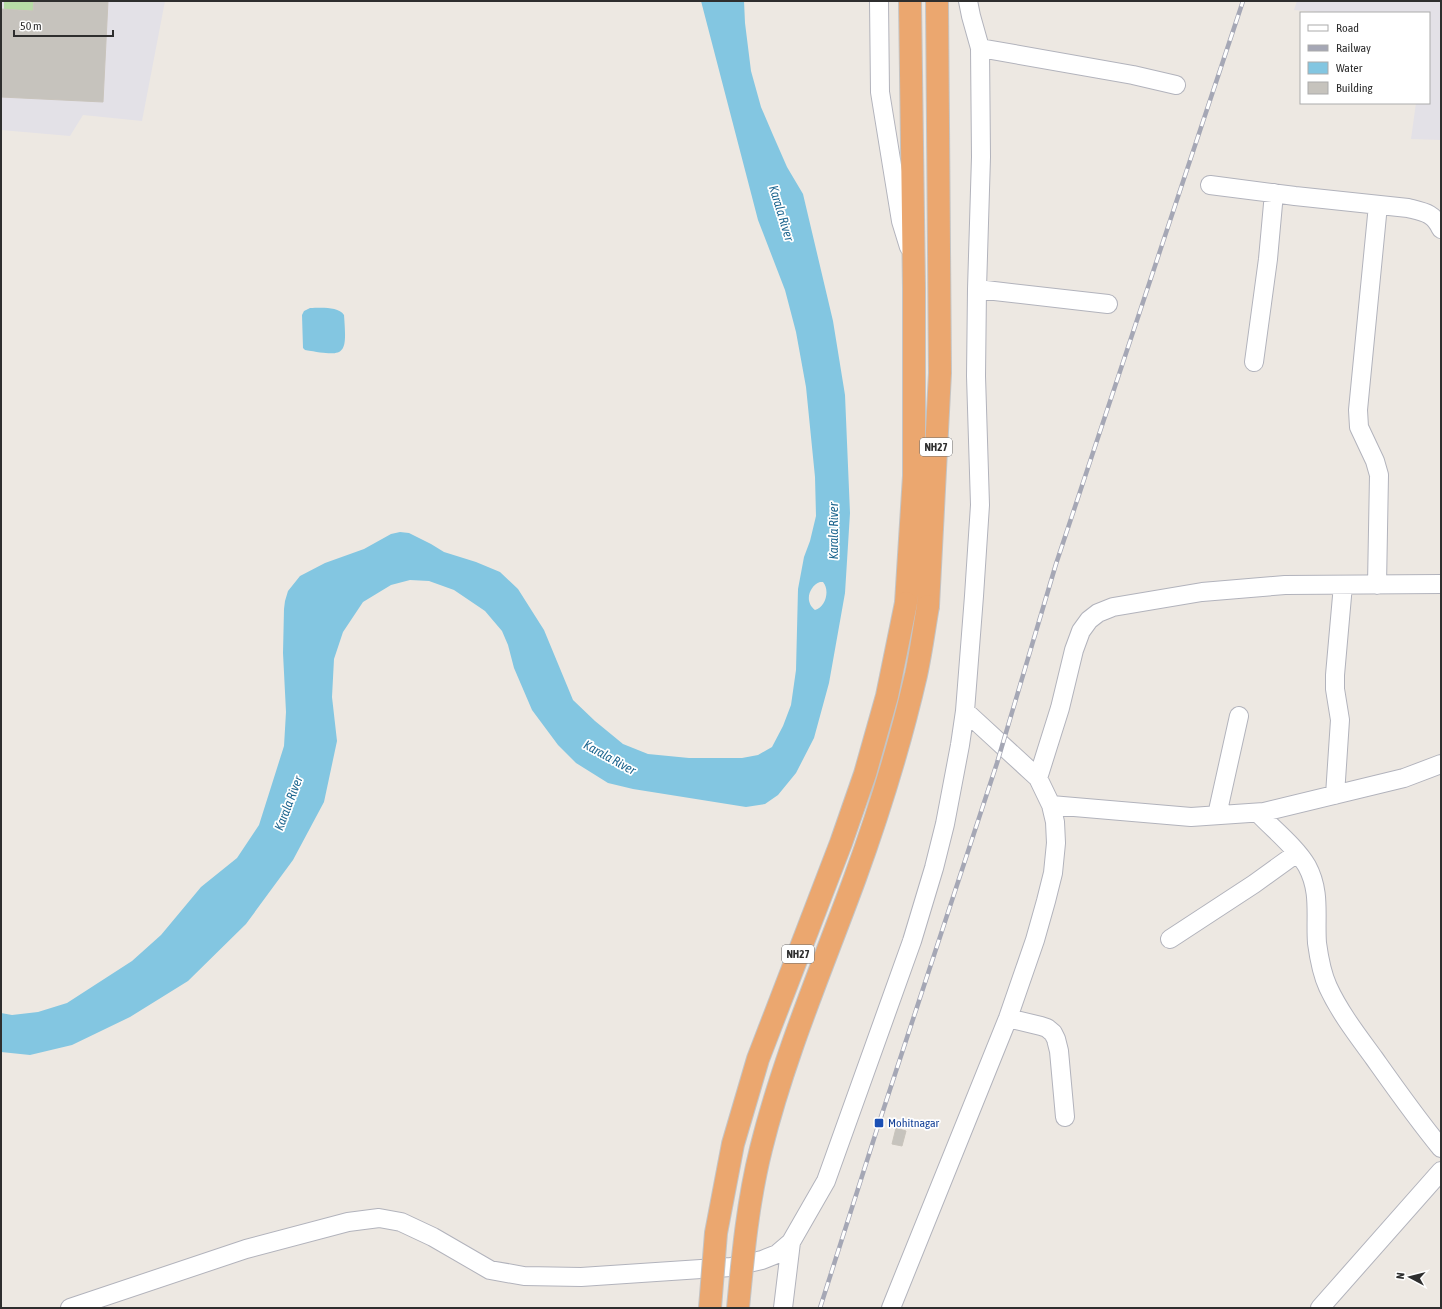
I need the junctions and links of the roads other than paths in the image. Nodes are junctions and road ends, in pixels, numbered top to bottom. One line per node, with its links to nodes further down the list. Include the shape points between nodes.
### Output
1 (879, 1): 11 (street, via 880,92 901,221)
2 (910, 1): 11 (highway, NH27)
3 (937, 1): 35 (highway, NH27, bridge, via 940,373 928,606 916,674 880,804 787,1062 761,1149 745,1234)
4 (968, 1): 5 (street)
5 (980, 48): 6 (street); 12 (street, via 981,157)
6 (1176, 85)
7 (1210, 185): 8 (street)
8 (1274, 193): 9 (street); 14 (street)
9 (1378, 205): 10 (street, via 1426,213 1435,218); 17 (street, via 1358,410 1359,427 1379,475)
10 (1441, 229)
11 (913, 263): 34 (highway, NH27, bridge, via 914,476 906,604 887,696 865,774 758,1059 733,1144 716,1232)
12 (977, 290): 13 (street); 18 (street, via 976,376 980,505)
13 (1108, 304)
14 (1254, 362)
15 (1441, 584): 17 (street)
16 (1343, 585): 17 (street); 21 (street, via 1285,585 1202,592 1113,607 1098,613 1081,631 1074,650 1060,708); 22 (street, via 1335,675 1340,720)
17 (1377, 585)
18 (965, 711): 21 (street); 32 (street, via 945,824 912,941 826,1181)
19 (1239, 716): 25 (street)
20 (1441, 764): 22 (street, via 1404,778)
21 (1038, 778): 23 (street)
22 (1335, 795): 24 (street)
23 (1051, 806): 25 (street, via 1191,817); 28 (street, via 1056,843 1052,873 1037,934)
24 (1258, 813): 25 (street); 26 (street)
25 (1217, 815)
26 (1297, 853): 27 (street); 30 (street, via 1307,867 1314,886 1318,907 1317,943 1328,988 1347,1020)
27 (1170, 939)
28 (1008, 1018): 29 (street, via 1047,1028 1053,1033 1059,1051); 37 (street)
29 (1065, 1117)
30 (1441, 1148)
31 (1441, 1171): 38 (street)
32 (791, 1242): 33 (street, via 777,1254 731,1267 581,1277 524,1276 490,1270 434,1237 401,1222 379,1218 348,1222 246,1249); 36 (street)
33 (70, 1308)
34 (710, 1308)
35 (738, 1308)
36 (783, 1308)
37 (891, 1308)
38 (1320, 1308)

